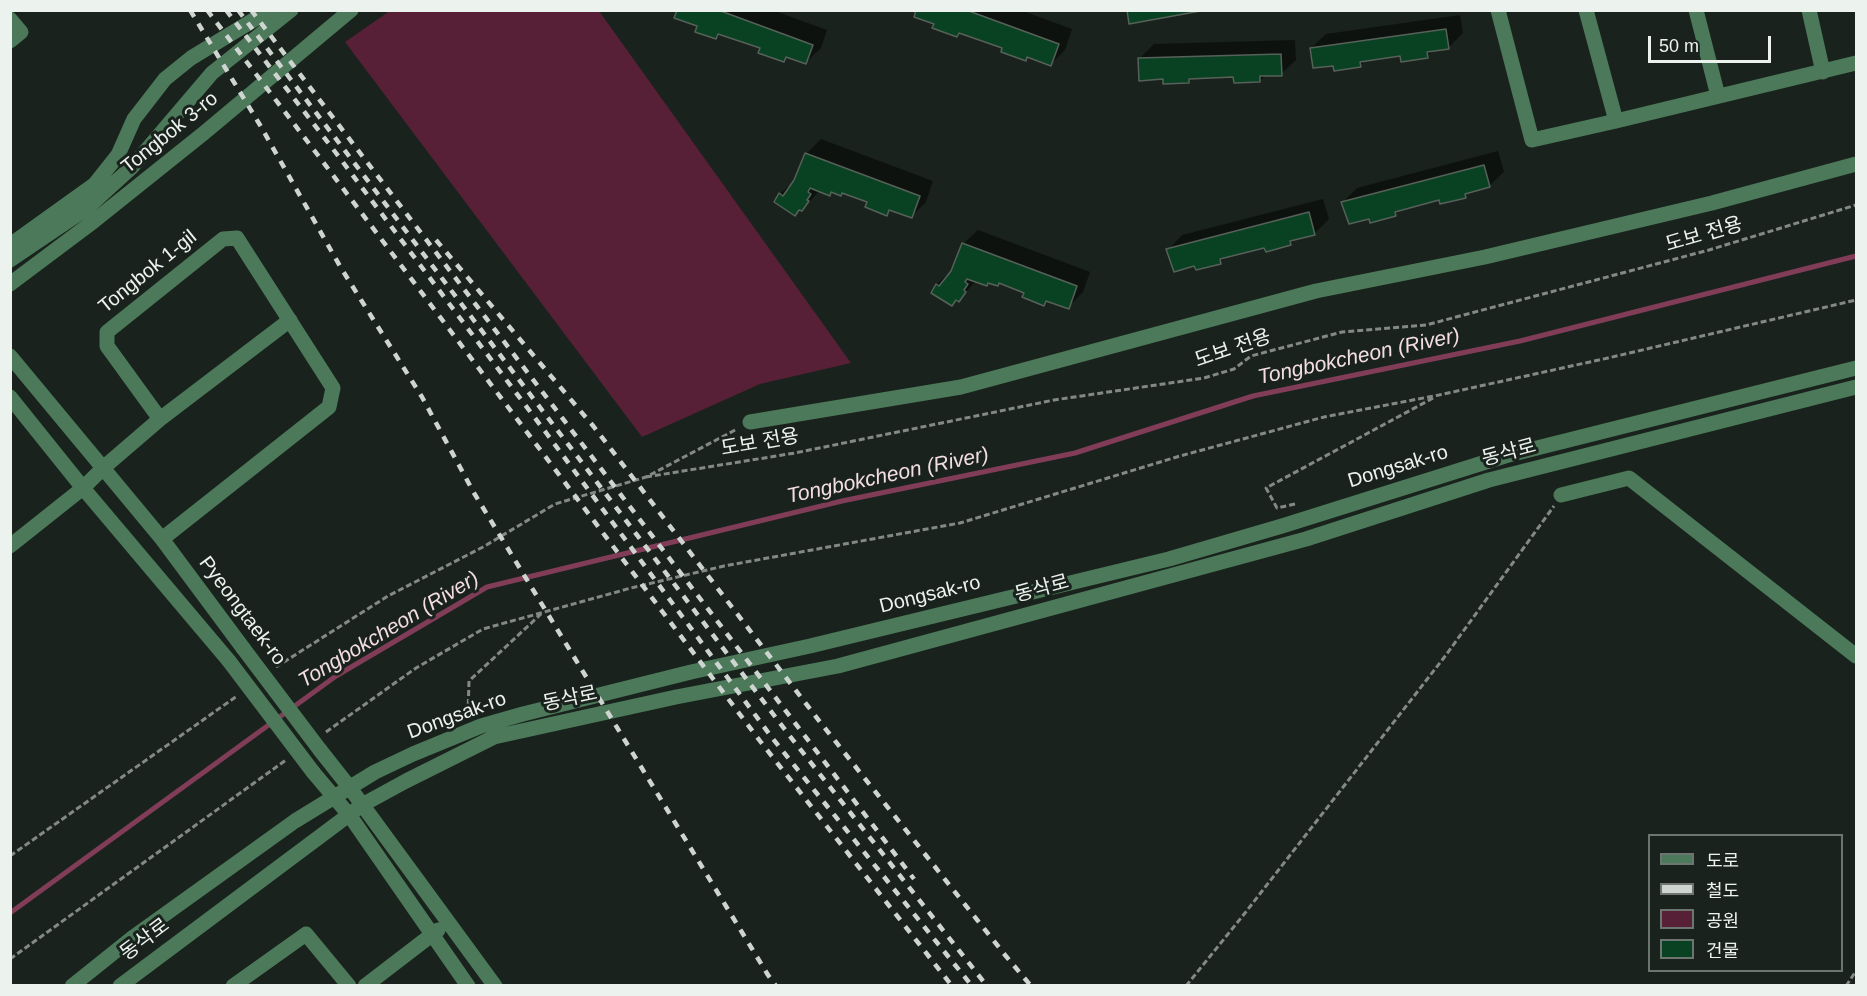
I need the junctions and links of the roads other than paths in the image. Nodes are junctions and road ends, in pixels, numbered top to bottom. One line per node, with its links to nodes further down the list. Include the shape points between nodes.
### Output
1 (270, 10): 15 (street, Tongbok 3-ro, via 191,58 165,79 134,119 118,155 94,184)
2 (291, 10): 16 (street, via 212,73 132,167 87,208)
3 (351, 10): 17 (street, Tongbok 3-ro, via 204,133)
4 (1498, 10): 13 (street, via 1532,140)
5 (1586, 10): 13 (street)
6 (1696, 10): 12 (street)
7 (1809, 10): 11 (street)
8 (10, 19): 9 (street)
9 (16, 37)
10 (1857, 63): 11 (street)
11 (1823, 72): 12 (street)
12 (1718, 96): 13 (street)
13 (1616, 121)
14 (1857, 164): 24 (street, via 1485,257 1316,291 961,387)
15 (10, 245)
16 (10, 260)
17 (10, 284)
18 (290, 320): 23 (street); 23 (street, Tongbok 1-gil, via 237,238 223,238 107,332 107,346); 28 (street, Tongbok 1-gil, via 333,388 329,407)
19 (10, 356): 25 (street, Pyeongtaek-ro)
20 (1857, 368): 31 (street, Dongsak-ro, via 1504,456 1169,559 523,714 472,730 394,763)
21 (1857, 387): 33 (street, 동삭로, via 1489,480 1306,539 838,666 494,737)
22 (11, 398): 26 (street, Pyeongtaek-ro)
23 (160, 418): 25 (street)
24 (750, 422)
25 (103, 468): 26 (street); 28 (street, Pyeongtaek-ro)
26 (83, 488): 29 (street); 32 (street, Pyeongtaek-ro, bridge, via 229,661)
27 (1561, 495): 30 (street, via 1629,478)
28 (162, 539): 31 (street, Pyeongtaek-ro, bridge, via 320,743)
29 (10, 546)
30 (1857, 656)
31 (350, 788): 32 (street, Dongsak-ro); 33 (street, Pyeongtaek-ro)
32 (335, 798): 34 (street, Pyeongtaek-ro); 37 (street, Dongsak-ro, via 295,821)
33 (362, 806): 34 (street, 동삭로); 35 (street, Pyeongtaek-ro)
34 (350, 816): 36 (street, Pyeongtaek-ro); 38 (street, 동삭로)
35 (448, 922): 36 (street); 43 (street, Pyeongtaek-ro)
36 (432, 935): 41 (street); 42 (street, Pyeongtaek-ro)
37 (72, 986)
38 (120, 986)
39 (233, 986): 40 (street, via 306,934)
40 (349, 986)
41 (365, 986)
42 (468, 986)
43 (495, 986)

